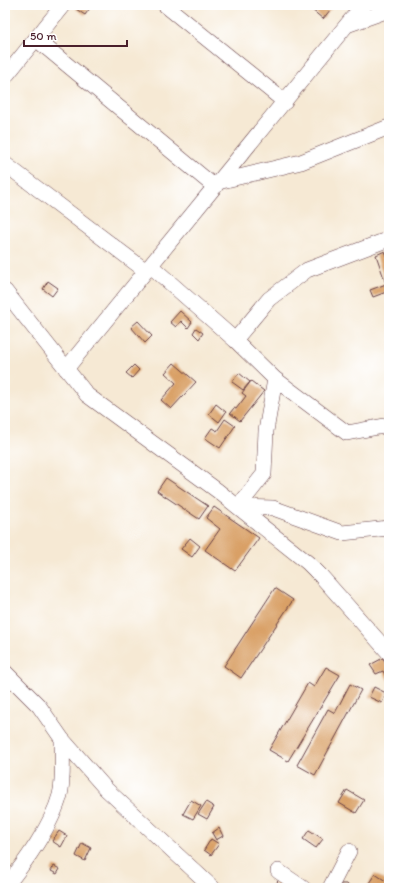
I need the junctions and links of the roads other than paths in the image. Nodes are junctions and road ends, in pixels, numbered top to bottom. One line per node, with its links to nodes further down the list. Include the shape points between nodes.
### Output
1 (63, 5): 6 (street)
2 (165, 5): 8 (street)
3 (363, 5): 5 (street)
4 (389, 10): 5 (street)
5 (347, 25): 8 (street)
6 (36, 39): 7 (street); 11 (street)
7 (5, 77)
8 (285, 102): 11 (street)
9 (389, 127): 11 (street, via 301,162)
10 (5, 164): 13 (street)
11 (217, 185): 13 (street)
12 (389, 239): 15 (street, via 307,270 269,299)
13 (148, 268): 15 (street); 16 (street)
14 (5, 291): 16 (street)
15 (235, 340): 17 (street)
16 (66, 369): 19 (street, via 87,395)
17 (276, 379): 18 (street, via 347,433); 19 (street, via 266,431 264,474)
18 (389, 425)
19 (238, 507): 20 (street, via 273,508 342,533); 21 (street, via 321,576)
20 (389, 528)
21 (389, 653)
22 (5, 672): 23 (street, via 39,706)
23 (62, 739): 26 (street, via 60,795 28,858); 27 (street, via 106,789)
24 (349, 851): 29 (street)
25 (278, 871): 28 (street)
26 (5, 887)
27 (214, 888)
28 (303, 888)
29 (330, 888)

